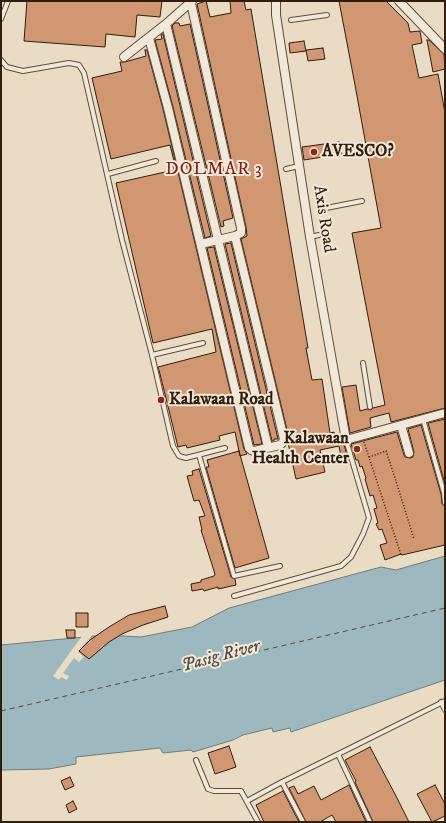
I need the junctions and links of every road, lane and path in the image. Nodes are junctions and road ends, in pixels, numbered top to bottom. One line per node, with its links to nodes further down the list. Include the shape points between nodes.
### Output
1 (8, 1): 6 (lane)
2 (276, 1): 14 (street, Axis Road, via 276,15)
3 (399, 1): 10 (street)
4 (192, 2): 8 (street); 19 (street, via 241,228 241,233)
5 (327, 15): 7 (lane)
6 (1, 19)
7 (291, 20)
8 (166, 24): 9 (street); 20 (street)
9 (149, 38): 11 (street); 21 (street)
10 (445, 50)
11 (124, 57)
12 (1, 60): 16 (lane, via 7,67 23,71 69,63 79,65 84,73)
13 (156, 161): 16 (lane)
14 (300, 166): 15 (lane); 30 (street, Axis Road, via 315,236)
15 (286, 169)
16 (108, 174): 23 (lane)
17 (362, 201): 18 (lane)
18 (321, 209)
19 (235, 236): 20 (street); 31 (street, via 284,439 280,445)
20 (218, 240): 21 (street); 31 (street)
21 (200, 244): 31 (street, via 249,448 254,451)
22 (203, 343): 23 (lane)
23 (152, 355): 34 (lane, via 175,452 186,458)
24 (362, 363): 25 (lane)
25 (370, 408)
26 (445, 413): 27 (street)
27 (423, 419): 28 (street); 36 (lane)
28 (401, 425): 29 (street); 33 (street)
29 (362, 436): 30 (street); 35 (path)
30 (346, 440): 40 (lane, via 369,518 350,557 341,566)
31 (268, 447)
32 (225, 448): 34 (lane)
33 (409, 453)
34 (199, 455): 39 (lane, via 234,576)
35 (369, 457): 37 (path, via 386,452); 38 (path)
36 (445, 503)
37 (414, 539)
38 (401, 555)
39 (280, 566)
40 (234, 596)
41 (443, 701): 42 (lane); 43 (lane)
42 (445, 710)
43 (338, 754): 45 (lane); 49 (lane)
44 (196, 760): 46 (lane, via 208,788 214,791 241,792)
45 (282, 782): 46 (lane); 48 (lane)
46 (247, 801): 47 (lane)
47 (258, 822)
48 (303, 822)
49 (370, 822)

